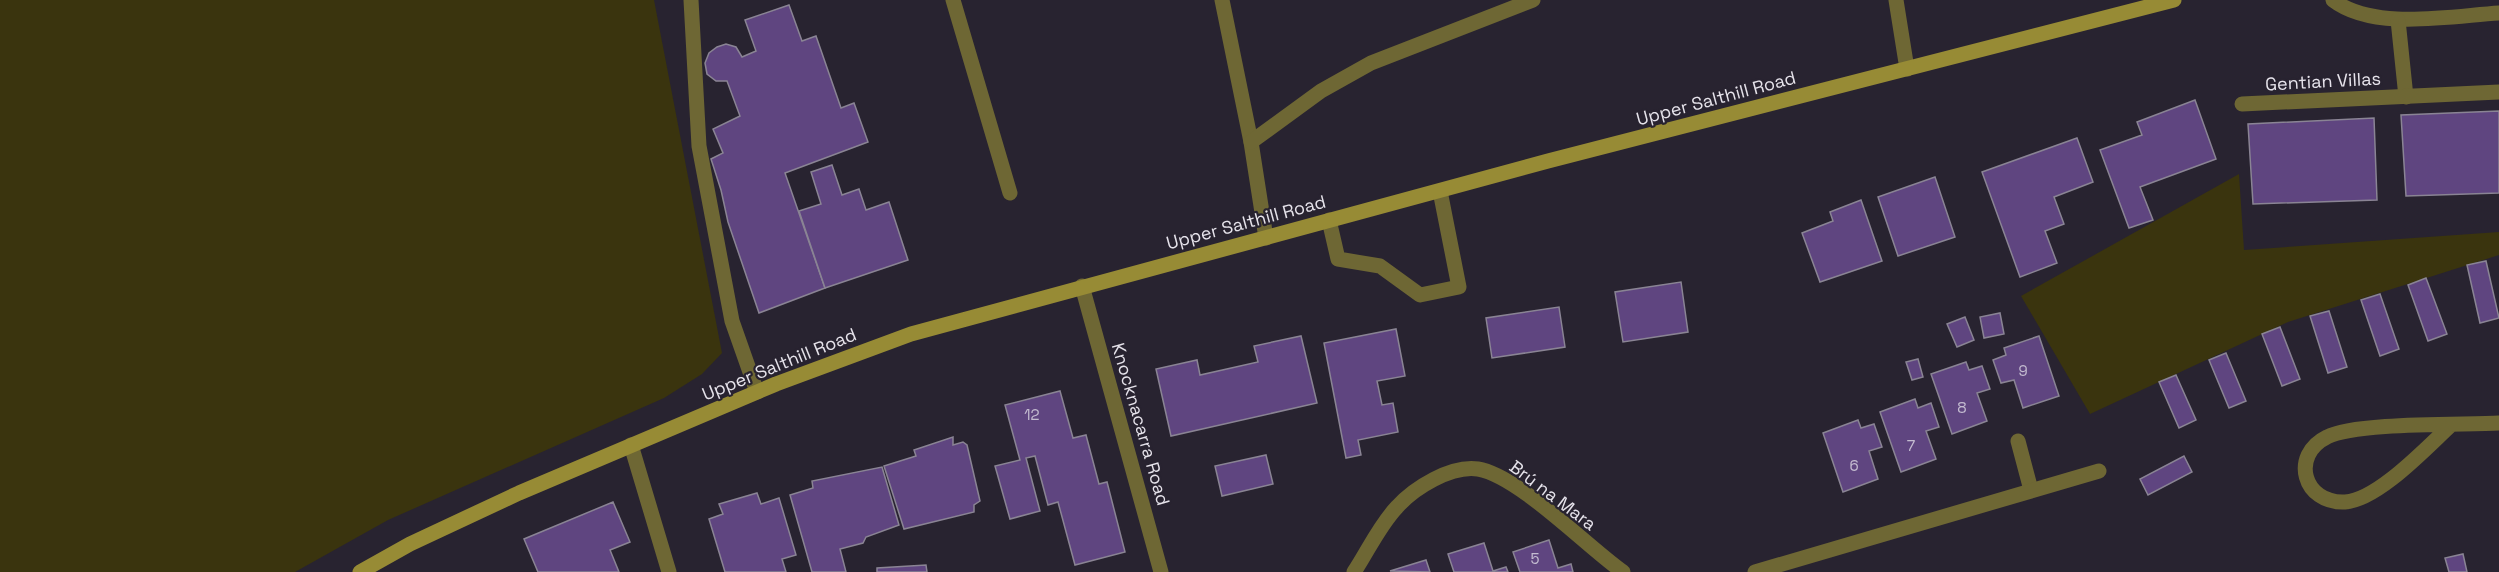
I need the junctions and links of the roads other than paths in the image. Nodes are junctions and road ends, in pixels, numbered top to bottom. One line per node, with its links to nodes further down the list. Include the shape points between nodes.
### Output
1 (691, 0): 20 (street, via 699,146 732,321)
2 (953, 0): 16 (street)
3 (1222, 0): 14 (street)
4 (1533, 0): 14 (street, via 1371,63 1321,91)
5 (1896, 0): 10 (street)
6 (2174, 0): 10 (main road, Upper Salthill Road)
7 (2333, 0): 9 (street, via 2346,10)
8 (2499, 14): 9 (street)
9 (2398, 20): 12 (street, Gentian Villas)
10 (1907, 69): 15 (main road, Upper Salthill Road)
11 (2499, 92): 12 (street, Gentian Villas)
12 (2406, 97): 13 (street, Gentian Villas)
13 (2242, 104)
14 (1251, 142): 18 (street)
15 (1440, 191): 17 (main road, Upper Salthill Road); 17 (street, via 1459,287 1420,295 1380,266 1338,259)
16 (1010, 193)
17 (1329, 220): 18 (main road, Upper Salthill Road)
18 (1266, 238): 19 (main road, Upper Salthill Road)
19 (1082, 286): 20 (main road, Upper Salthill Road, via 911,334); 29 (street, Knocknacarra Road)
20 (757, 392): 24 (main road, Upper Salthill Road)
21 (2499, 423): 22 (street)
22 (2451, 425): 22 (street, via 2358,429 2327,436 2309,452 2304,476 2312,490 2327,499 2346,502 2371,492 2398,474)
23 (2018, 441): 26 (street)
24 (631, 445): 27 (main road, Upper Salthill Road, via 410,544); 28 (street)
25 (2098, 471): 26 (street)
26 (2031, 490): 32 (street)
27 (360, 572)
28 (669, 572)
29 (1161, 572)
30 (1353, 572): 31 (street, Brú na Mara, via 1387,520 1409,496 1442,477 1476,469 1523,493)
31 (1623, 572)
32 (1755, 572)

